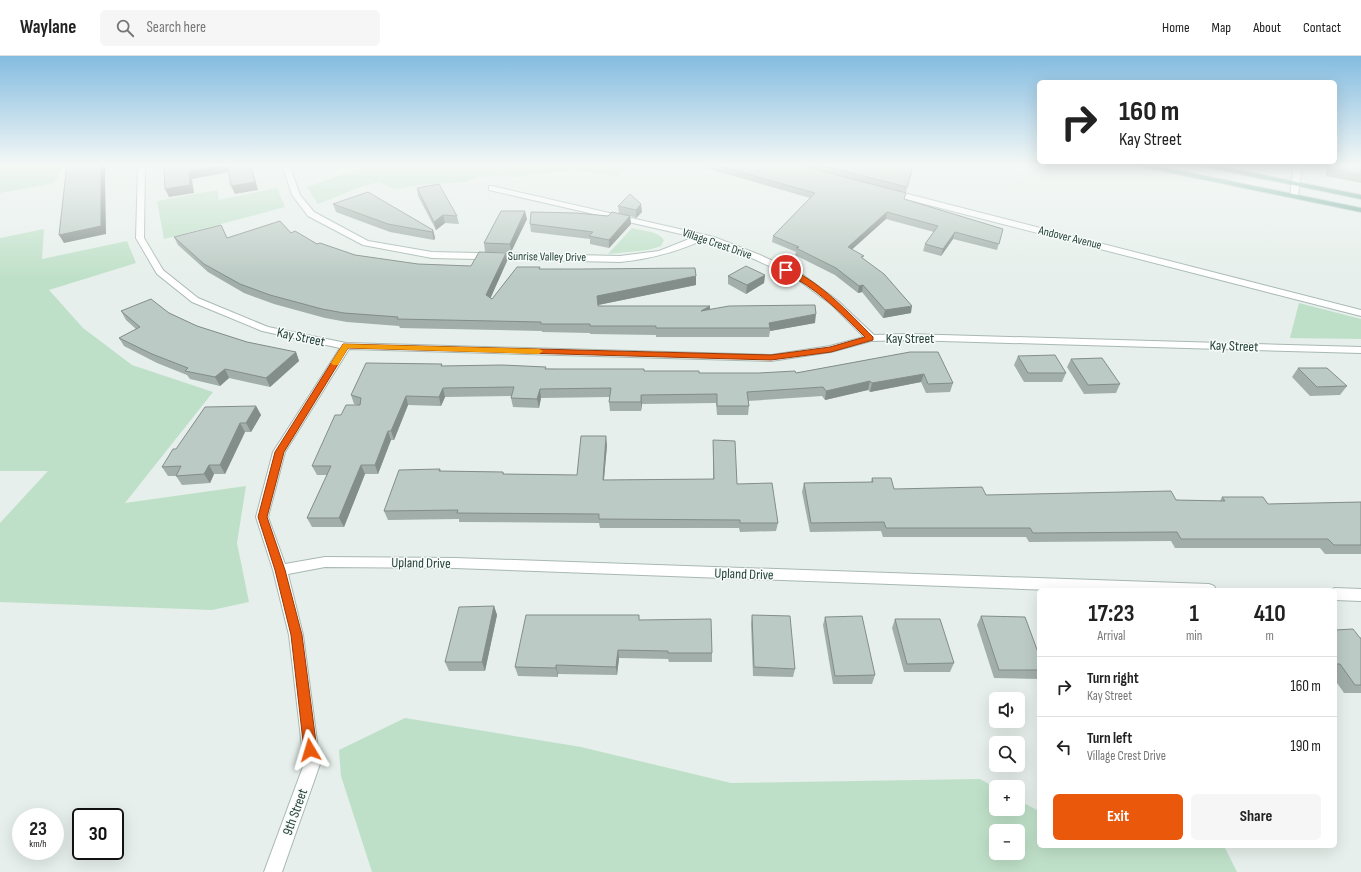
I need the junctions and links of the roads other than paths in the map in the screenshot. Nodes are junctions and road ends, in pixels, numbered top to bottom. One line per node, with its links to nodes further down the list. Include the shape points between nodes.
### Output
1 (140, 202): 10 (street, Kay Street, via 140,238 160,272 195,300 265,329)
2 (302, 202): 7 (street, Sunrise Valley Drive, via 311,214 366,243 432,255 620,259 672,251)
3 (552, 202): 7 (street, Village Crest Drive)
4 (929, 202): 8 (street, Andover Avenue)
5 (1323, 202): 6 (main road)
6 (1361, 210)
7 (702, 237): 9 (street, Village Crest Drive, via 757,257 800,277 835,302)
8 (1361, 313)
9 (871, 338): 10 (street, Kay Street, via 831,350 771,358); 11 (street, Kay Street)
10 (346, 346): 12 (street, 9th Street, via 279,452 262,517)
11 (1361, 350)
12 (280, 570): 13 (street, Upland Drive, via 325,562 455,563); 16 (street, 9th Street, via 296,635 312,764)
13 (1153, 588)
14 (1337, 594): 15 (street)
15 (1361, 595)
16 (273, 872)

